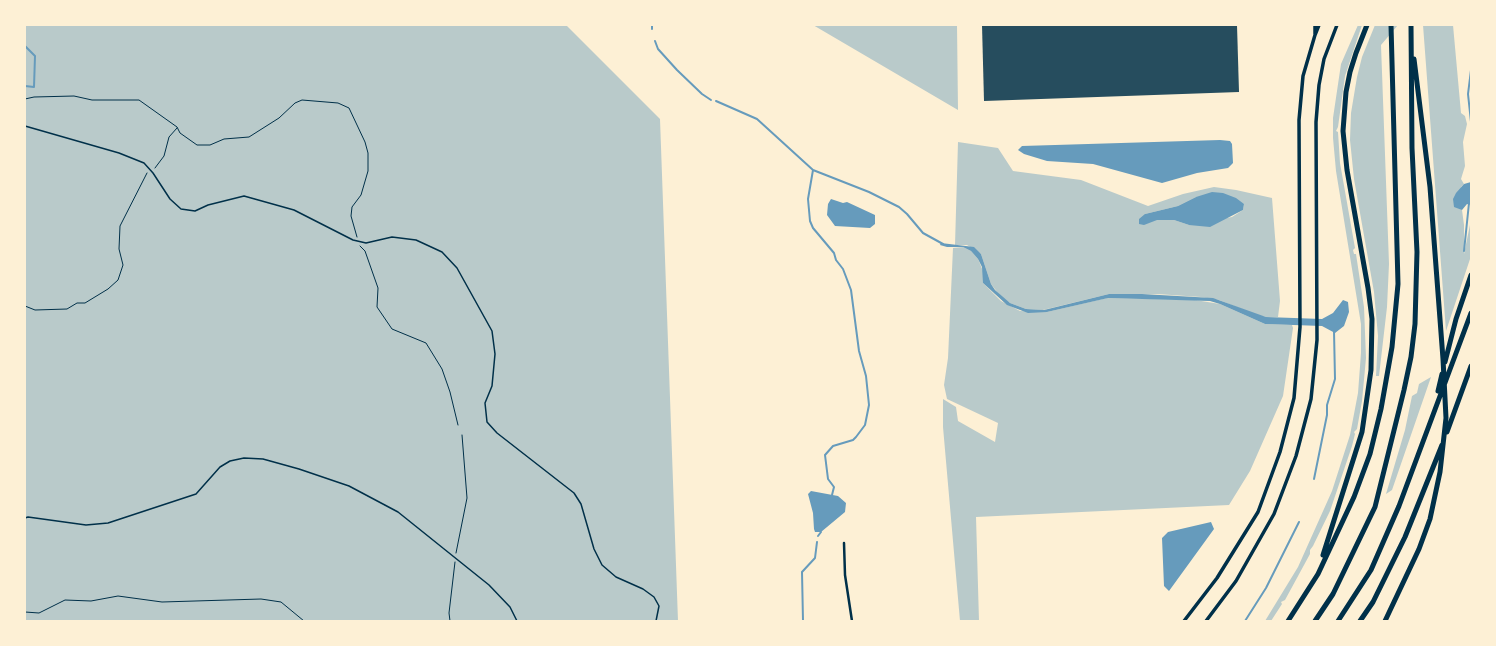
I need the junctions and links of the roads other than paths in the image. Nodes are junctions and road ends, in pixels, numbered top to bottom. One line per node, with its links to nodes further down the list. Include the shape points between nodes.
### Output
1 (1314, 25): 8 (main road)
2 (1319, 25): 8 (main road)
3 (1336, 25): 21 (main road, via 1324,59 1316,122 1317,340 1311,399 1296,456 1274,514 1236,581)
4 (1367, 25): 16 (highway, via 1350,72 1343,131 1372,320 1371,370 1362,432)
5 (1390, 25): 16 (highway, via 1398,284 1392,347 1370,454 1354,497)
6 (1411, 25): 7 (highway)
7 (1411, 34): 23 (highway, via 1412,148 1417,260 1415,324 1410,357 1375,507 1333,594); 26 (highway, via 1430,187 1446,398 1438,487 1430,519 1419,549)
8 (1315, 35): 20 (main road, via 1303,76 1298,120 1300,327 1294,398 1280,452 1258,512 1217,578)
9 (25, 126): 18 (lane, via 119,153 144,163 170,199 181,208 195,211 244,196 294,210 358,241 366,243 392,237 416,240 442,252 457,268 492,332 495,354 492,386 485,403 487,422 497,433 574,493 581,504 594,549 602,565 616,577 654,597 659,606)
10 (1471, 275): 13 (highway, via 1456,319)
11 (1471, 313): 13 (highway)
12 (1471, 366): 25 (highway, via 1405,537 1373,602)
13 (1433, 412): 24 (highway, via 1399,506 1371,570)
14 (25, 518): 17 (lane, via 86,525 108,523 196,494 220,467 230,461 244,458 263,459 299,468 349,486 382,502 413,522 502,597)
15 (844, 543): 19 (street, via 845,575)
16 (1318, 574): 22 (highway)
17 (517, 621)
18 (656, 621)
19 (852, 621)
20 (1184, 621)
21 (1206, 621)
22 (1288, 621)
23 (1315, 621)
24 (1338, 621)
25 (1360, 621)
26 (1385, 621)

